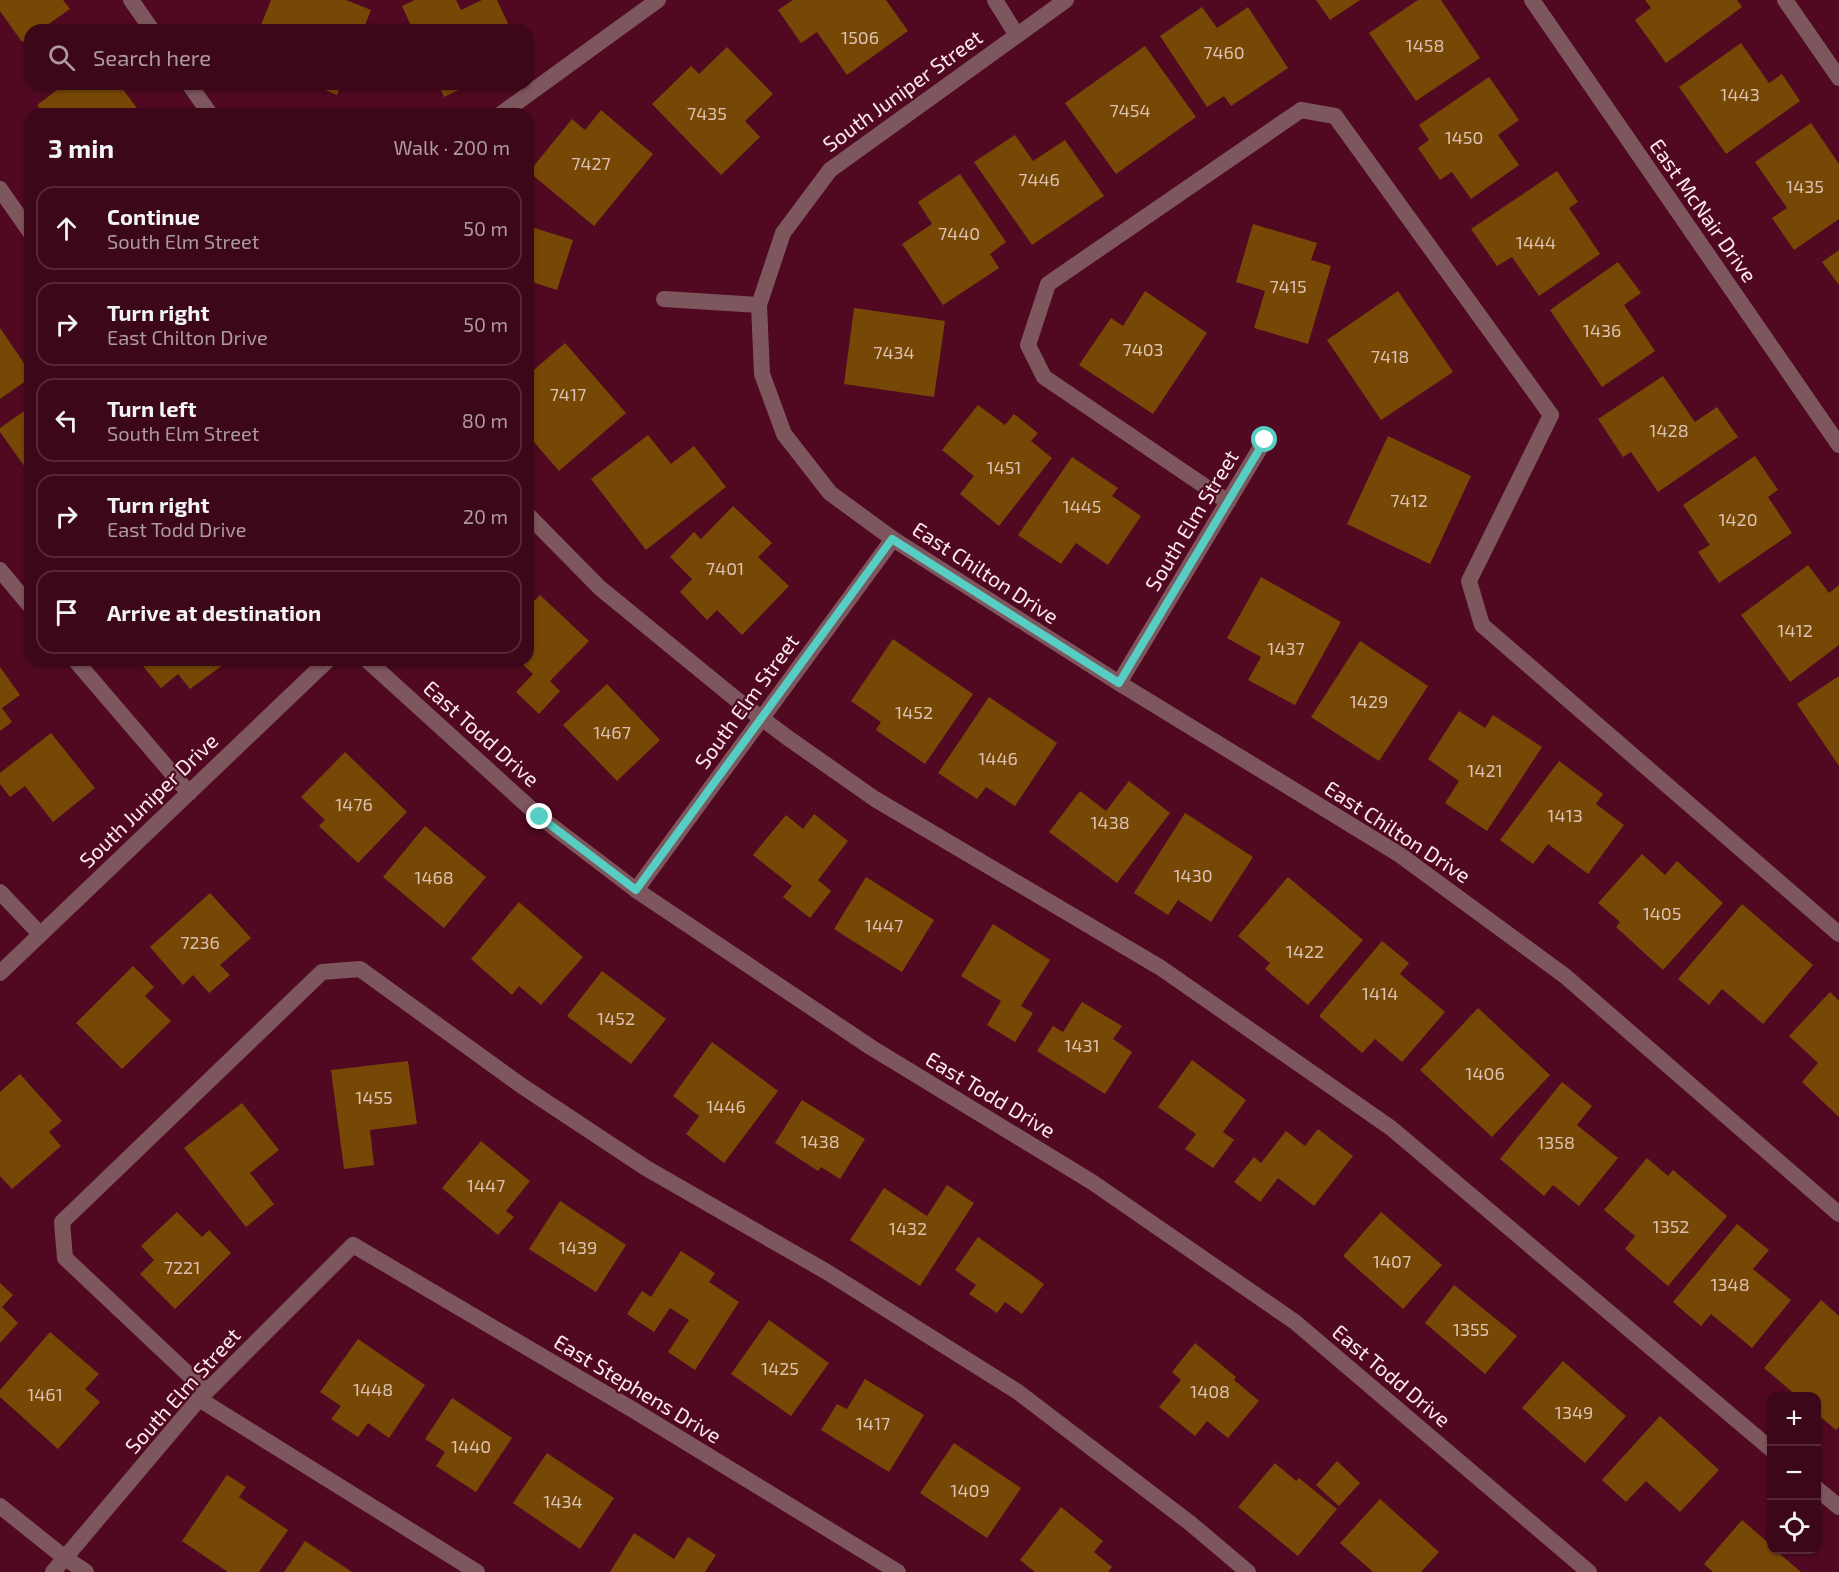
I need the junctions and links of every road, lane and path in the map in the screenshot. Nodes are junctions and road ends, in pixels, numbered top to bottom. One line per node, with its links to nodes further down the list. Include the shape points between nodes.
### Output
1 (131, 0): 7 (street)
2 (658, 0): 12 (street)
3 (994, 0): 8 (street)
4 (1066, 0): 8 (street, South Juniper Street)
5 (1532, 0): 18 (street, East McNair Drive)
6 (1785, 0): 9 (street)
7 (148, 24)
8 (1016, 34): 16 (street, South Juniper Street, via 830,170 783,232)
9 (1839, 78)
10 (193, 90): 11 (street)
11 (206, 108)
12 (509, 108)
13 (0, 189): 14 (street)
14 (24, 223)
15 (664, 299): 16 (street)
16 (759, 305): 21 (street, South Juniper Street, via 762,374 784,434 830,493)
17 (1265, 440): 19 (street, South Elm Street)
18 (1839, 445)
19 (1228, 502): 27 (street, South Elm Street); 33 (street, via 1044,377 1028,345 1048,284 1301,110 1335,116 1551,415 1469,581 1482,625)
20 (534, 521): 28 (street, via 600,588)
21 (892, 539): 27 (street, East Chilton Drive); 28 (street, South Elm Street)
22 (0, 570): 23 (street)
23 (24, 599)
24 (80, 666): 29 (street)
25 (322, 666): 29 (street, South Juniper Drive)
26 (374, 666): 30 (street, East Todd Drive, via 540,817)
27 (1119, 683): 35 (street, East Chilton Drive, via 1400,855 1565,976)
28 (762, 719): 30 (street, South Elm Street); 38 (street, via 875,799 1161,968 1390,1128)
29 (189, 793): 32 (street, South Juniper Drive)
30 (636, 890): 48 (street, East Todd Drive, via 872,1048 1092,1182 1295,1322)
31 (0, 892): 32 (street)
32 (40, 934): 34 (street, South Juniper Drive)
33 (1839, 934)
34 (0, 973)
35 (1839, 1214)
36 (353, 1245): 37 (street, South Elm Street); 46 (street, East Stephens Drive)
37 (202, 1395): 42 (street, South Elm Street); 45 (street); 47 (street, via 65,1258 62,1222 322,972 360,969 522,1086 646,1168 827,1272 1018,1392)
38 (1767, 1446)
39 (1821, 1492): 41 (street)
40 (0, 1506): 42 (street)
41 (1839, 1507)
42 (65, 1558): 43 (street, South Elm Street); 44 (street)
43 (53, 1572)
44 (86, 1572)
45 (477, 1572)
46 (898, 1572)
47 (1248, 1572)
48 (1589, 1572)

